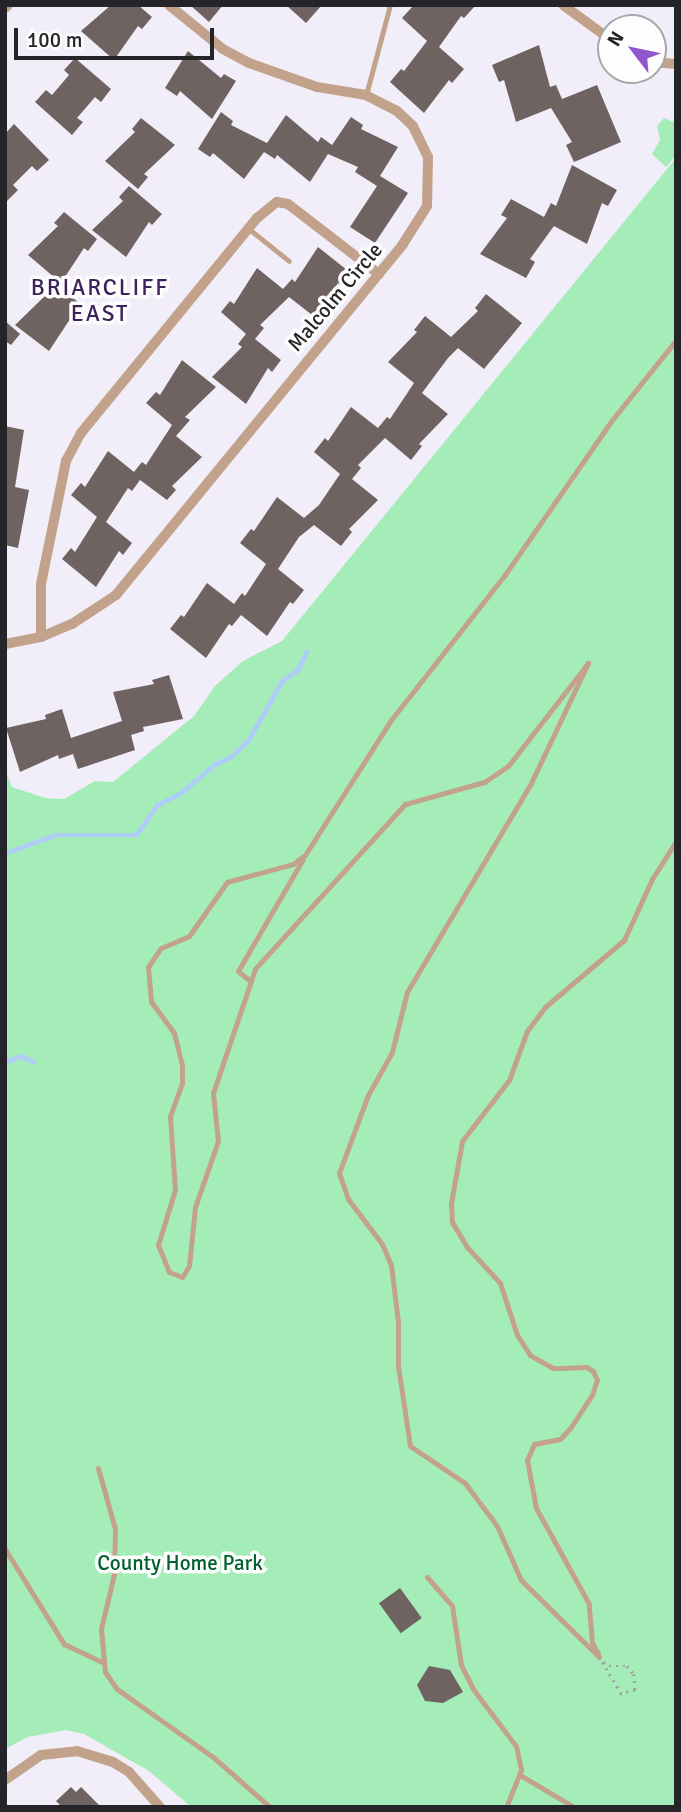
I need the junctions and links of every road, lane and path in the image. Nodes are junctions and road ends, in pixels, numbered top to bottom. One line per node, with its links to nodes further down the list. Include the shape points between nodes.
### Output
1 (169, 5): 5 (street, Malcolm Circle, via 249,64 317,88)
2 (390, 5): 5 (lane)
3 (563, 5): 4 (street)
4 (597, 30)
5 (366, 95): 8 (street, Malcolm Circle, via 382,100 413,126 431,175 420,221)
6 (249, 229): 7 (lane); 8 (street, via 267,207 277,202 288,204); 10 (street, via 81,433 66,461 41,584)
7 (289, 261)
8 (379, 274): 10 (street, Malcolm Circle, via 116,595 95,612)
9 (676, 340): 13 (lane, via 612,420 504,576 391,720)
10 (41, 637): 11 (street, Malcolm Circle)
11 (5, 644)
12 (676, 841): 18 (lane, via 652,878 624,940 545,1007 527,1031 504,1088 462,1141 451,1203 452,1222 467,1247 500,1283 517,1335 530,1356 553,1368 586,1367 597,1380 560,1439 534,1444 527,1460 536,1508 589,1604 592,1642)
13 (305, 855): 14 (lane, via 238,971); 14 (lane, via 293,864 228,882 189,936 161,948 148,967 151,1001 174,1033 182,1065 182,1083 170,1116 174,1190 158,1245 160,1256 176,1276 186,1273 189,1266 190,1228 218,1141 213,1093)
14 (249, 980): 18 (lane, via 393,816 418,799 484,782 508,766 588,663 531,783 407,992 393,1052 368,1095 339,1173 348,1199 382,1244 391,1265 398,1366 410,1446 465,1483 497,1526 521,1580)
15 (99, 1468): 19 (lane, via 115,1529 101,1629)
16 (5, 1549): 19 (lane, via 64,1644)
17 (427, 1577): 20 (lane, via 452,1606 461,1665 473,1689 516,1746)
18 (599, 1657): 18 (path, via 621,1694 635,1690 634,1674 627,1666 609,1667)
19 (102, 1662): 23 (lane, via 117,1689 213,1757)
20 (520, 1775): 24 (lane); 25 (lane)
21 (5, 1780): 22 (street, via 41,1755 77,1751 129,1772)
22 (160, 1807)
23 (270, 1807)
24 (506, 1807)
25 (574, 1807)

